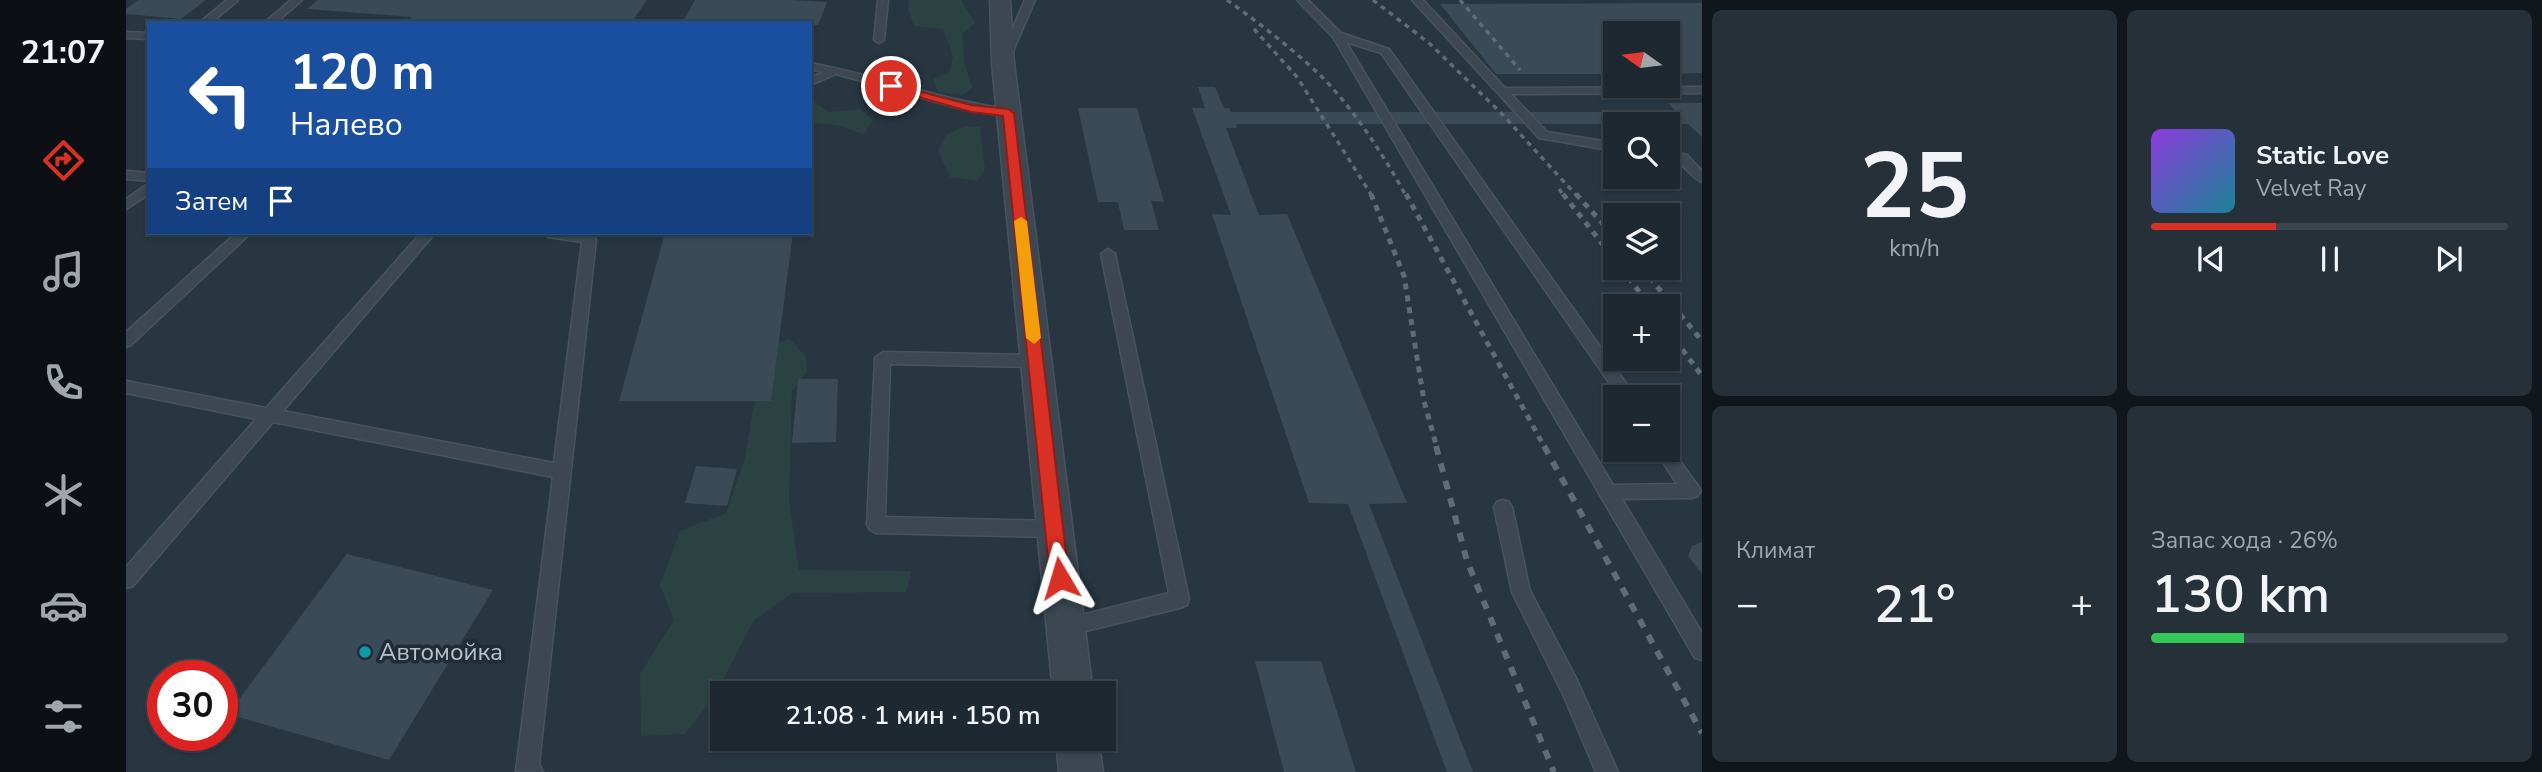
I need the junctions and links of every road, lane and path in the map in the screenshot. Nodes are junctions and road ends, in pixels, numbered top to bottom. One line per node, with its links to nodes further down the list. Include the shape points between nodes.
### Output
1 (233, 0): 8 (lane)
2 (297, 0): 9 (lane)
3 (883, 0): 13 (lane)
4 (1000, 0): 14 (street)
5 (1030, 0): 14 (lane)
6 (1303, 0): 11 (lane)
7 (1417, 0): 19 (lane)
8 (207, 21)
9 (271, 21)
10 (126, 35): 12 (lane)
11 (1337, 35): 34 (lane, via 1385,51); 39 (lane)
12 (147, 36)
13 (879, 40)
14 (1003, 63): 20 (street)
15 (812, 66): 16 (lane)
16 (837, 70): 17 (lane); 20 (lane, via 971,109)
17 (812, 81)
18 (1702, 90): 19 (lane)
19 (1502, 91): 21 (lane, via 1543,135)
20 (1008, 113): 33 (street)
21 (1603, 145)
22 (1680, 157): 25 (lane)
23 (126, 175): 24 (lane)
24 (147, 177)
25 (1702, 178)
26 (147, 189): 27 (lane)
27 (126, 205)
28 (242, 235): 32 (lane)
29 (426, 235): 36 (lane)
30 (595, 236): 38 (lane)
31 (1108, 254): 43 (lane, via 1180,598)
32 (126, 341)
33 (1036, 360): 41 (street); 41 (lane, via 883,358 876,526)
34 (1619, 385)
35 (126, 387): 36 (lane)
36 (268, 416): 38 (lane); 42 (lane)
37 (1671, 462): 39 (lane, via 1692,491)
38 (562, 472): 47 (lane)
39 (1608, 492): 44 (lane)
40 (1503, 507): 49 (lane, via 1521,592)
41 (1054, 529): 43 (street)
42 (126, 580)
43 (1065, 627): 45 (street)
44 (1702, 651)
45 (1072, 681)
46 (1079, 751): 48 (street)
47 (527, 771)
48 (1081, 772)
49 (1607, 772)

